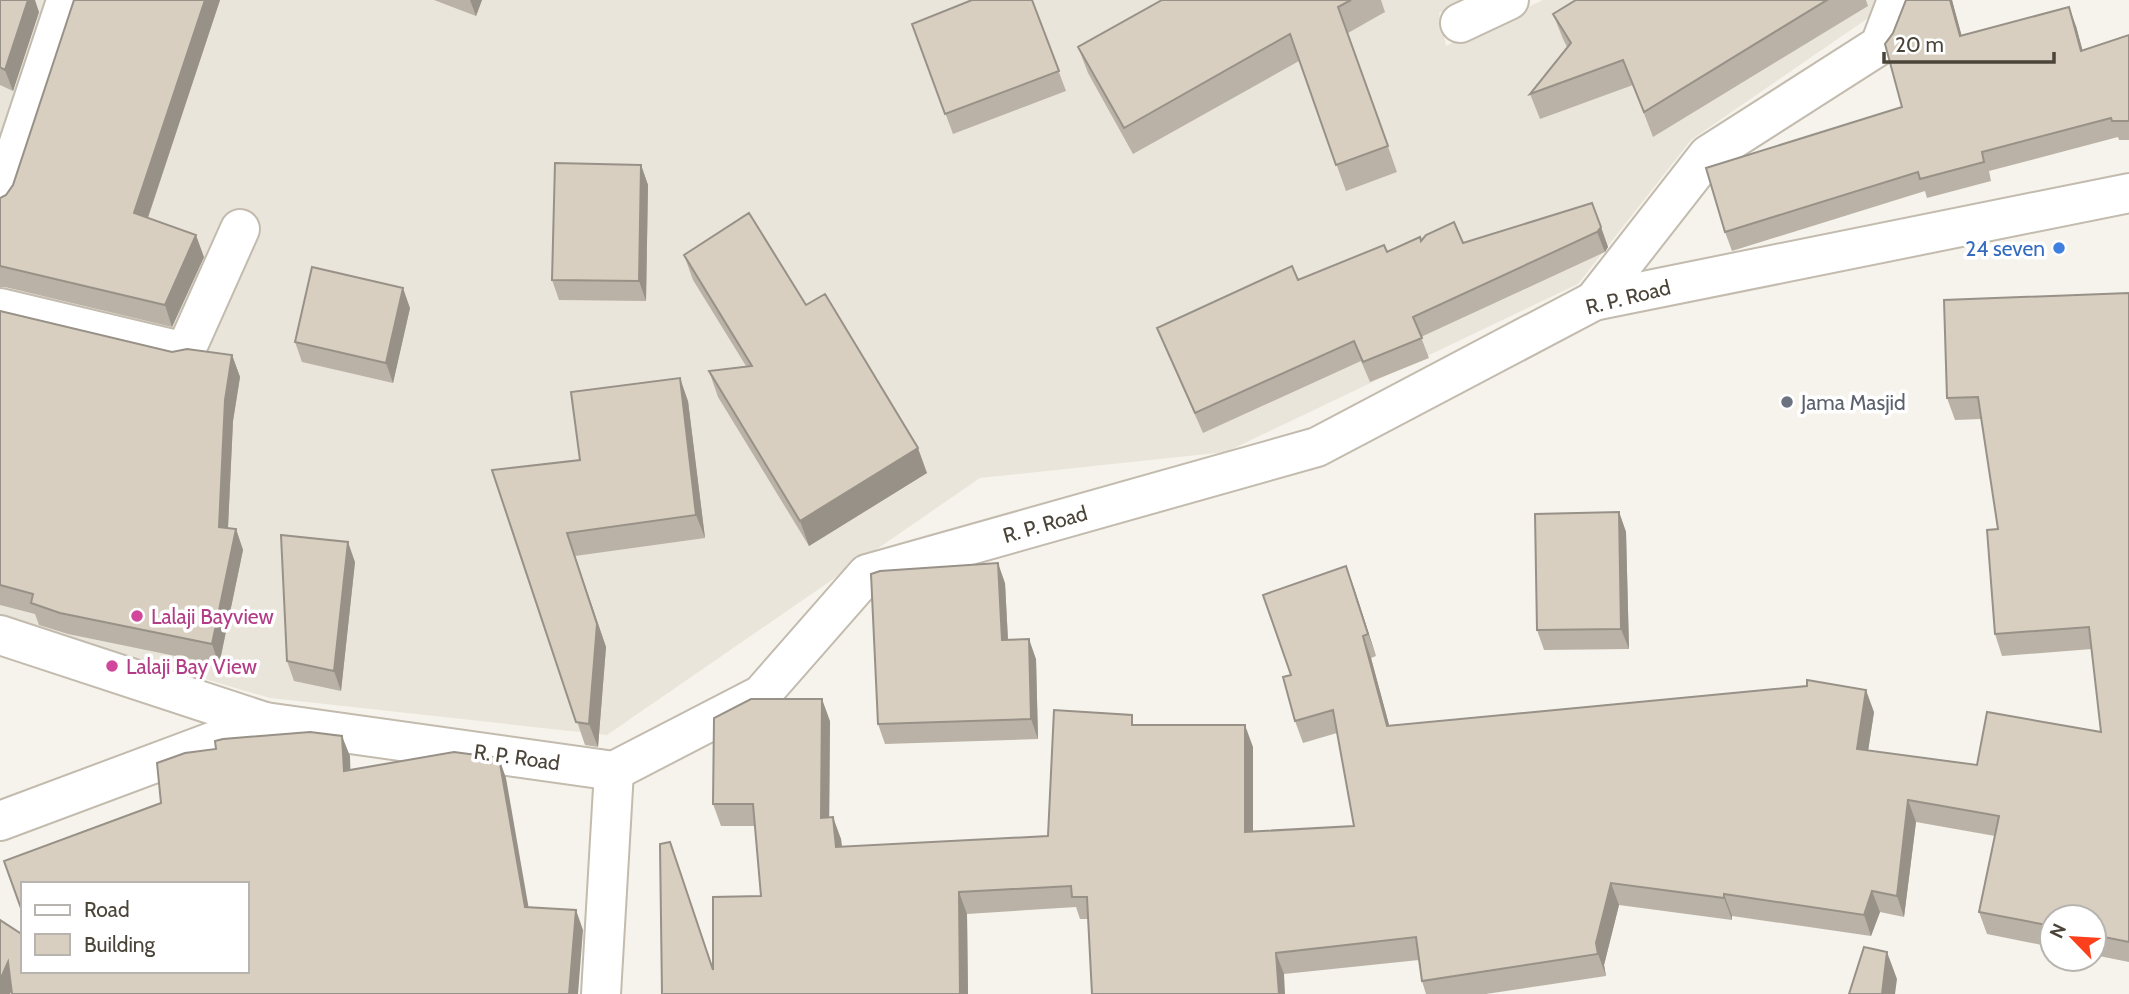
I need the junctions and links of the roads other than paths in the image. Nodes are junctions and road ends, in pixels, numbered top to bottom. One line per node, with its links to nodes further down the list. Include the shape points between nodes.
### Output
1 (1509, 0): 4 (street)
2 (1897, 0): 8 (street, via 1880,45 1708,155)
3 (64, 7): 6 (street)
4 (1460, 23)
5 (2129, 192): 8 (street, R. P. Road)
6 (0, 200)
7 (240, 229): 9 (street, via 185,352)
8 (1594, 301): 12 (street, R. P. Road, via 1317,447 867,574 761,695)
9 (0, 308)
10 (0, 635): 11 (street, R. P. Road)
11 (265, 722): 12 (street, R. P. Road); 13 (street)
12 (614, 771): 14 (street)
13 (0, 821)
14 (601, 994)

